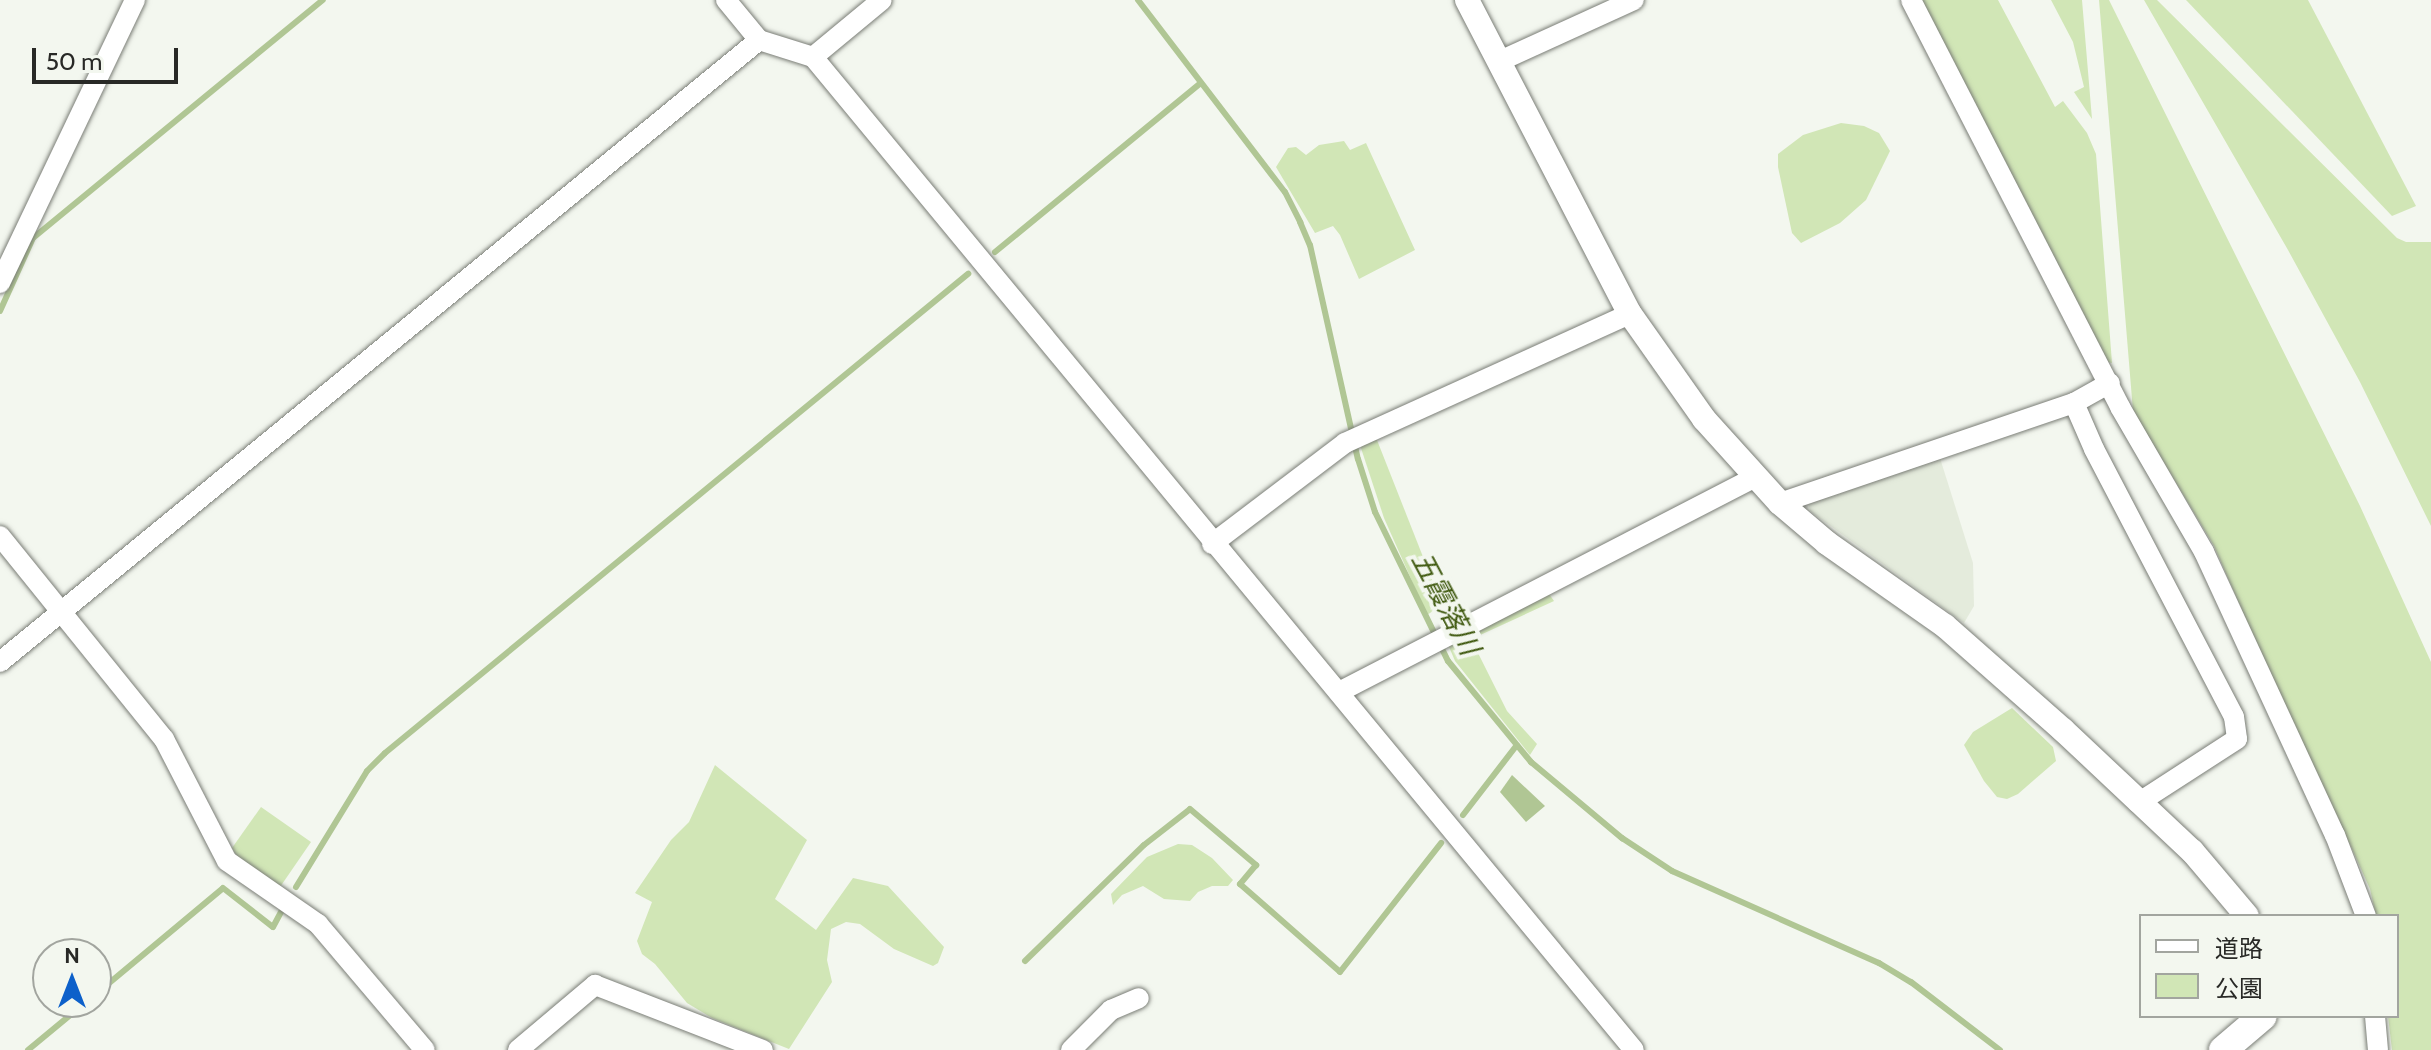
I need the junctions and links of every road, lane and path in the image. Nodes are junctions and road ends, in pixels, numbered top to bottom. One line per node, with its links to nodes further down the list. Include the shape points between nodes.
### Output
1 (135, 0): 10 (street)
2 (726, 0): 7 (street)
3 (882, 0): 8 (street)
4 (1467, 0): 9 (street)
5 (1634, 0): 9 (street)
6 (1911, 0): 12 (street)
7 (759, 40): 8 (street); 18 (street)
8 (813, 57): 17 (street)
9 (1500, 61): 11 (street)
10 (0, 283)
11 (1630, 314): 14 (street); 17 (street, via 1352,439)
12 (2110, 383): 13 (street); 23 (street, via 2204,552 2335,835)
13 (2074, 403): 15 (street); 21 (street, via 2234,717 2237,739)
14 (1753, 478): 15 (street); 20 (street)
15 (1780, 503): 21 (street, via 1945,626)
16 (0, 536): 18 (street)
17 (1212, 544): 20 (street)
18 (61, 611): 19 (street); 27 (street, via 164,739 227,861 318,924)
19 (0, 662)
20 (1339, 692): 31 (street)
21 (2138, 803): 22 (street, via 2192,851)
22 (2245, 914)
23 (2365, 914)
24 (1139, 998): 30 (street, via 1111,1010)
25 (2261, 1018): 32 (main road)
26 (2375, 1018): 33 (street)
27 (425, 1050)
28 (518, 1050): 29 (street, via 595,985)
29 (763, 1050)
30 (1071, 1050)
31 (1634, 1050)
32 (2223, 1050)
33 (2378, 1050)

